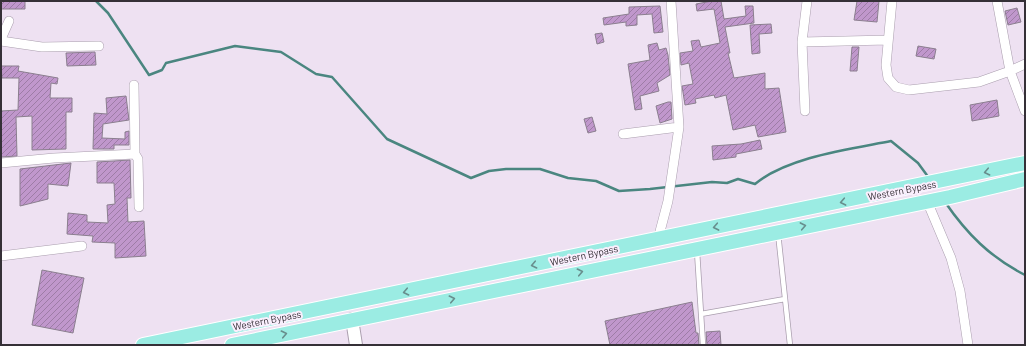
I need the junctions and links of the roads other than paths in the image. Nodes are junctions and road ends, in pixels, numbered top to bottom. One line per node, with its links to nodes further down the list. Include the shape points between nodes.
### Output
1 (671, 1): 15 (street)
2 (807, 1): 8 (street)
3 (892, 1): 7 (street)
4 (997, 1): 11 (street)
5 (9, 21): 6 (street)
6 (1, 40): 9 (street, via 42,47)
7 (888, 40): 8 (street); 11 (street, via 888,78 896,87 909,90 979,82)
8 (802, 42): 13 (street)
9 (98, 46)
10 (1025, 64): 11 (street)
11 (1010, 72): 14 (street)
12 (134, 85): 17 (street)
13 (805, 111)
14 (1025, 111)
15 (679, 127): 16 (street); 24 (street, via 668,201)
16 (623, 134)
17 (135, 154): 18 (street); 22 (street, via 138,159)
18 (1, 163)
19 (1025, 164): 24 (main road, Western Bypass, one-way to 24)
20 (1025, 179): 21 (main road, Western Bypass)
21 (930, 201): 23 (main road, Western Bypass, one-way to 21); 36 (street, via 960,291)
22 (139, 207)
23 (778, 232): 26 (main road, Western Bypass); 28 (lane)
24 (658, 239): 32 (main road, Western Bypass, one-way to 32)
25 (82, 246): 27 (street)
26 (696, 248): 29 (lane); 30 (main road, Western Bypass, one-way to 26)
27 (1, 256)
28 (785, 299): 29 (lane); 35 (lane)
29 (701, 314): 34 (lane)
30 (352, 319): 31 (main road, Western Bypass, one-way to 30); 33 (street)
31 (238, 344)
32 (143, 345)
33 (356, 345)
34 (703, 345)
35 (790, 345)
36 (968, 345)

